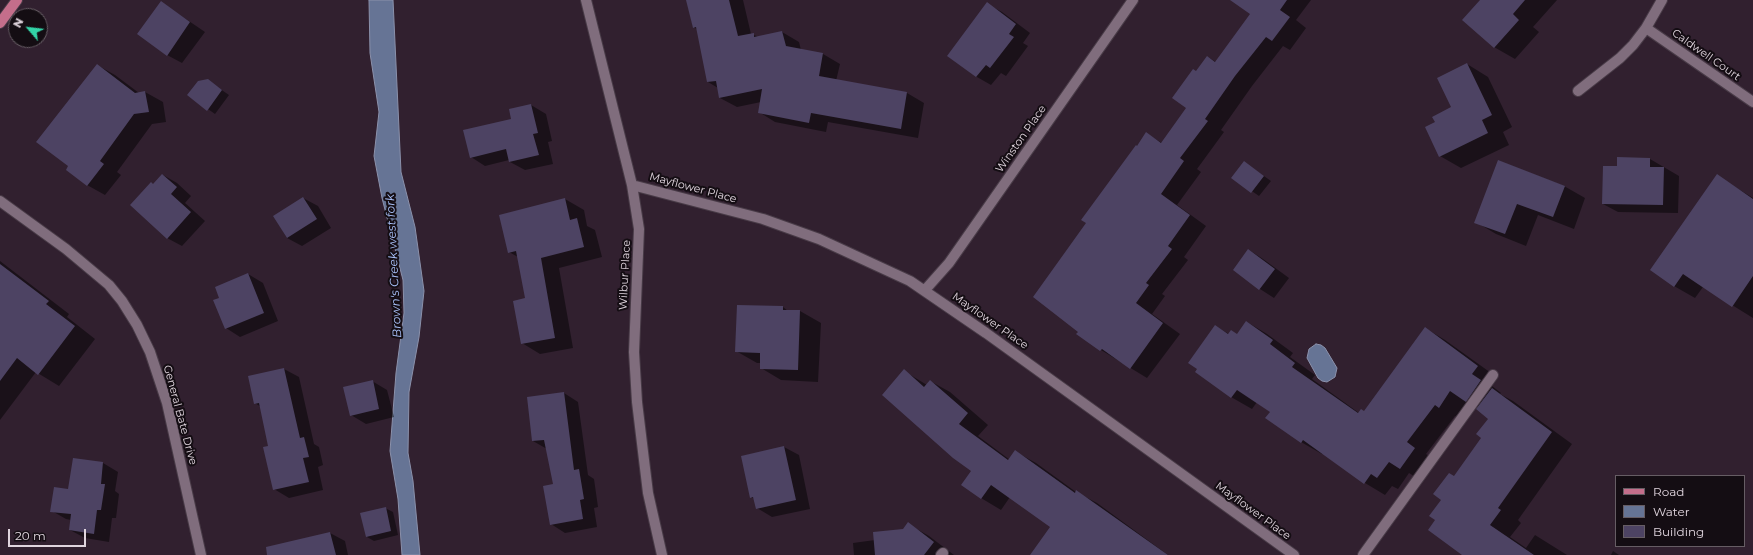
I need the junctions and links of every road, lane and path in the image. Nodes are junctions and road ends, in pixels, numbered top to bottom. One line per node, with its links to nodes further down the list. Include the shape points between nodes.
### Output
1 (17, 0): 7 (main road)
2 (586, 0): 11 (street, Wilbur Place)
3 (1123, 0): 6 (street)
4 (1133, 0): 6 (street, Winston Place)
5 (1662, 0): 8 (street)
6 (1125, 11): 13 (street, Winston Place, via 949,263)
7 (0, 22)
8 (1646, 28): 9 (street, via 1620,58); 10 (street, Caldwell Court)
9 (1578, 90)
10 (1753, 102)
11 (632, 185): 13 (street, Mayflower Place, via 763,218 819,239); 16 (street, Wilbur Place, via 639,229 634,352 637,402 648,493)
12 (0, 201): 15 (street, General Bate Drive, via 66,249 109,285 137,325 150,352 167,403)
13 (925, 290): 17 (street, Mayflower Place)
14 (1493, 375): 18 (street)
15 (201, 555)
16 (662, 555)
17 (1294, 555)
18 (1363, 555)

